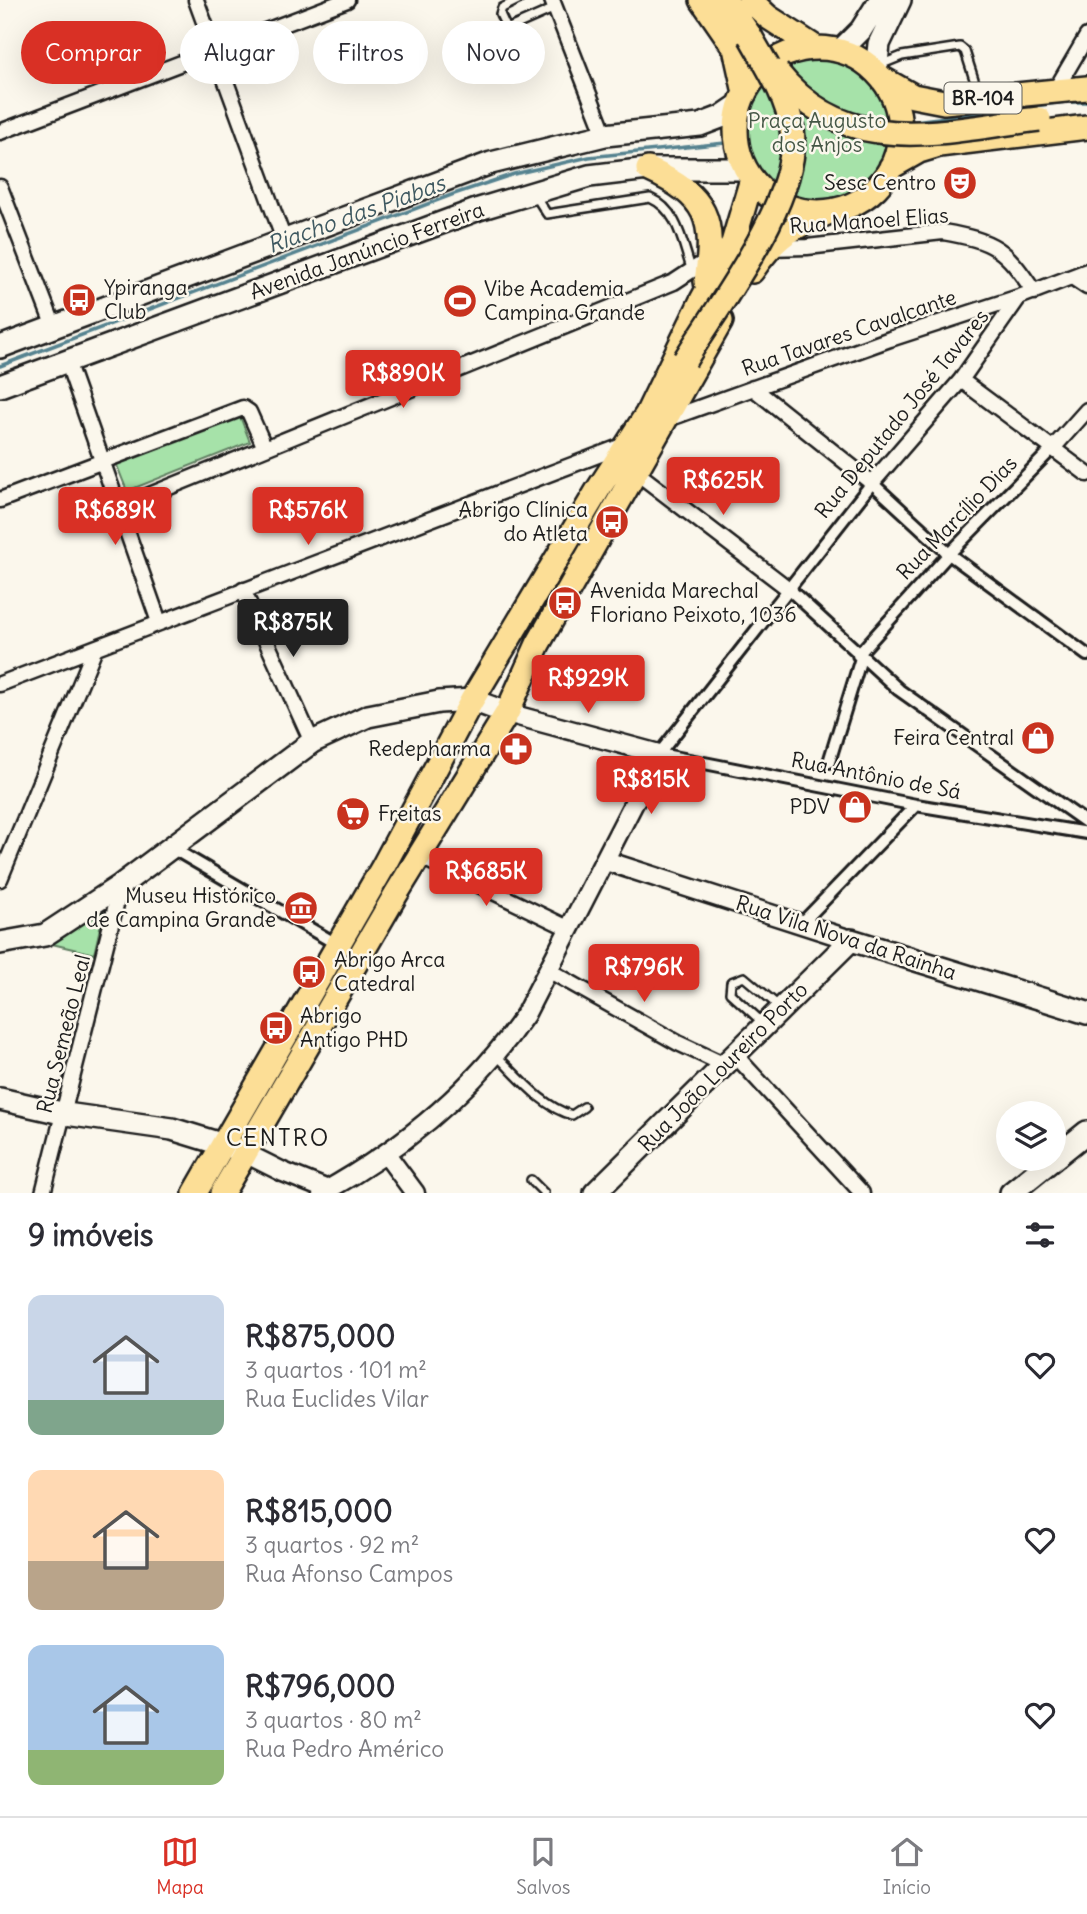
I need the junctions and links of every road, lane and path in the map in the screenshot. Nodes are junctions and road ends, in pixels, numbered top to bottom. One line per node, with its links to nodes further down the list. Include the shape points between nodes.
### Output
1 (197, 0): 10 (street)
2 (347, 0): 11 (street)
3 (518, 0): 9 (lane, via 502,8 507,29)
4 (702, 0): 21 (main road, via 735,48)
5 (725, 0): 12 (main road)
6 (750, 0): 14 (main road, BR-104)
7 (880, 0): 15 (main road, via 861,30)
8 (900, 0): 17 (main road, via 879,44)
9 (554, 4): 26 (street)
10 (205, 21)
11 (289, 21)
12 (750, 36): 23 (main road, bridge, via 807,102 864,130 911,133); 50 (main road, bridge, via 787,111 792,129 791,167 772,216)
13 (1087, 36): 20 (street)
14 (816, 48): 15 (main road, BR-104); 21 (main road, BR-104, via 796,51 766,65)
15 (840, 51): 17 (main road, BR-104)
16 (180, 62): 25 (street)
17 (878, 72): 22 (main road, BR-104, via 925,100); 22 (lane, via 902,56 960,47); 27 (main road, BR-104, via 893,96 900,121)
18 (228, 84): 33 (street)
19 (1087, 88): 20 (main road, BR-104)
20 (1056, 89): 22 (main road, BR-104)
21 (743, 99): 26 (main road, Avenida Janúncio Ferreira, via 721,117 700,125); 29 (main road, via 737,142)
22 (980, 99)
23 (1087, 115)
24 (1087, 127): 27 (main road, BR-104, via 939,145)
25 (0, 132)
26 (605, 135): 33 (main road, Avenida Janúncio Ferreira, via 491,163)
27 (891, 167): 32 (main road, BR-104, via 877,187)
28 (648, 169): 29 (main road, Avenida Janúncio Ferreira); 31 (main road, Avenida Janúncio Ferreira, via 589,176); 35 (main road, via 689,191 700,206 712,241)
29 (749, 174): 32 (main road, BR-104, via 779,202 797,209); 41 (main road, via 733,243)
30 (0, 187): 43 (street)
31 (534, 193): 35 (lane, via 547,214 649,198 658,201 671,213); 45 (main road, Avenida Janúncio Ferreira, via 479,209)
32 (835, 210): 34 (main road, via 799,225)
33 (284, 240): 43 (main road, Avenida Janúncio Ferreira)
34 (767, 248): 40 (street, Rua Manoel Elias, via 943,232 1008,254); 50 (main road)
35 (700, 264): 38 (street); 41 (main road)
36 (1087, 271): 37 (street, Rua Tavares Cavalcante)
37 (1072, 277): 39 (street); 40 (street, Rua Tavares Cavalcante)
38 (674, 282): 41 (street, via 689,284); 52 (street)
39 (1087, 287)
40 (1034, 292): 42 (street, Rua Tavares Cavalcante)
41 (704, 294): 50 (main road)
42 (1019, 298): 46 (street, Rua Deputado José Tavares); 48 (street, Rua Tavares Cavalcante)
43 (54, 327): 44 (main road, Avenida Janúncio Ferreira)
44 (0, 347)
45 (67, 361): 47 (main road, Avenida Janúncio Ferreira); 54 (street)
46 (961, 380): 53 (street); 57 (street, Rua Deputado José Tavares)
47 (0, 386)
48 (753, 388): 50 (street, Rua Tavares Cavalcante); 57 (street)
49 (1087, 410): 53 (street, Rua Marcílio Dias)
50 (656, 417): 51 (main road); 55 (main road)
51 (628, 444): 61 (street); 68 (main road)
52 (265, 448): 54 (street, via 243,408); 59 (street)
53 (1053, 449): 56 (street); 60 (street, Rua Marcílio Dias)
54 (102, 461): 58 (street); 59 (street)
55 (636, 472): 62 (street); 69 (main road, via 538,644)
56 (1087, 474)
57 (872, 483): 60 (street); 62 (street, Rua Deputado José Tavares)
58 (0, 500)
59 (120, 507): 63 (street)
60 (949, 554): 65 (street); 66 (street, Rua Marcílio Dias)
61 (243, 590): 63 (street); 70 (street)
62 (790, 590): 66 (street); 71 (street, Rua Deputado José Tavares)
63 (159, 622): 64 (street)
64 (95, 648): 67 (street); 79 (street)
65 (1087, 655)
66 (860, 656): 72 (street); 74 (street, via 899,690)
67 (0, 684)
68 (472, 700): 69 (main road); 70 (main road, via 368,716); 85 (main road)
69 (507, 713): 71 (street); 77 (main road)
70 (312, 742): 76 (main road)
71 (659, 754): 73 (street, Rua Antônio de Sá); 78 (street)
72 (829, 762)
73 (916, 805): 75 (street, Rua Antônio de Sá); 81 (street)
74 (1087, 823)
75 (1087, 833)
76 (172, 848): 80 (main road); 85 (street)
77 (419, 856): 82 (street); 98 (main road)
78 (607, 861): 81 (street, Rua Vila Nova da Rainha); 82 (street)
79 (0, 879)
80 (121, 884): 84 (main road, via 44,935); 94 (street, Rua Semeão Leal)
81 (800, 925): 83 (street, Rua Vila Nova da Rainha)
82 (568, 928): 86 (street)
83 (850, 940): 87 (main road, Rua João Loureiro Porto); 88 (main road, Rua Vila Nova da Rainha)
84 (0, 943)
85 (338, 945): 96 (main road)
86 (548, 970): 90 (street, via 525,1015); 91 (street, via 678,1043)
87 (781, 1009): 89 (main road, Rua João Loureiro Porto); 89 (lane, via 744,977 731,982 730,993)
88 (1087, 1013)
89 (766, 1025): 91 (main road, Rua João Loureiro Porto)
90 (496, 1055): 93 (lane, via 562,1113 572,1115); 99 (street)
91 (730, 1060): 107 (main road, Rua João Loureiro Porto); 108 (street)
92 (0, 1099): 94 (main road)
93 (584, 1107)
94 (66, 1114): 96 (main road, via 172,1129); 102 (street, Rua Semeão Leal)
95 (1087, 1132): 109 (main road)
96 (223, 1142): 98 (main road); 103 (main road)
97 (1087, 1146): 110 (main road)
98 (245, 1153): 101 (street); 104 (main road)
99 (386, 1154): 101 (street); 105 (street)
100 (531, 1180): 106 (lane)
101 (325, 1191)
102 (43, 1193)
103 (195, 1193)
104 (222, 1193)
105 (415, 1193)
106 (544, 1193)
107 (595, 1193)
108 (862, 1193)
109 (1012, 1193)
110 (1029, 1193)

